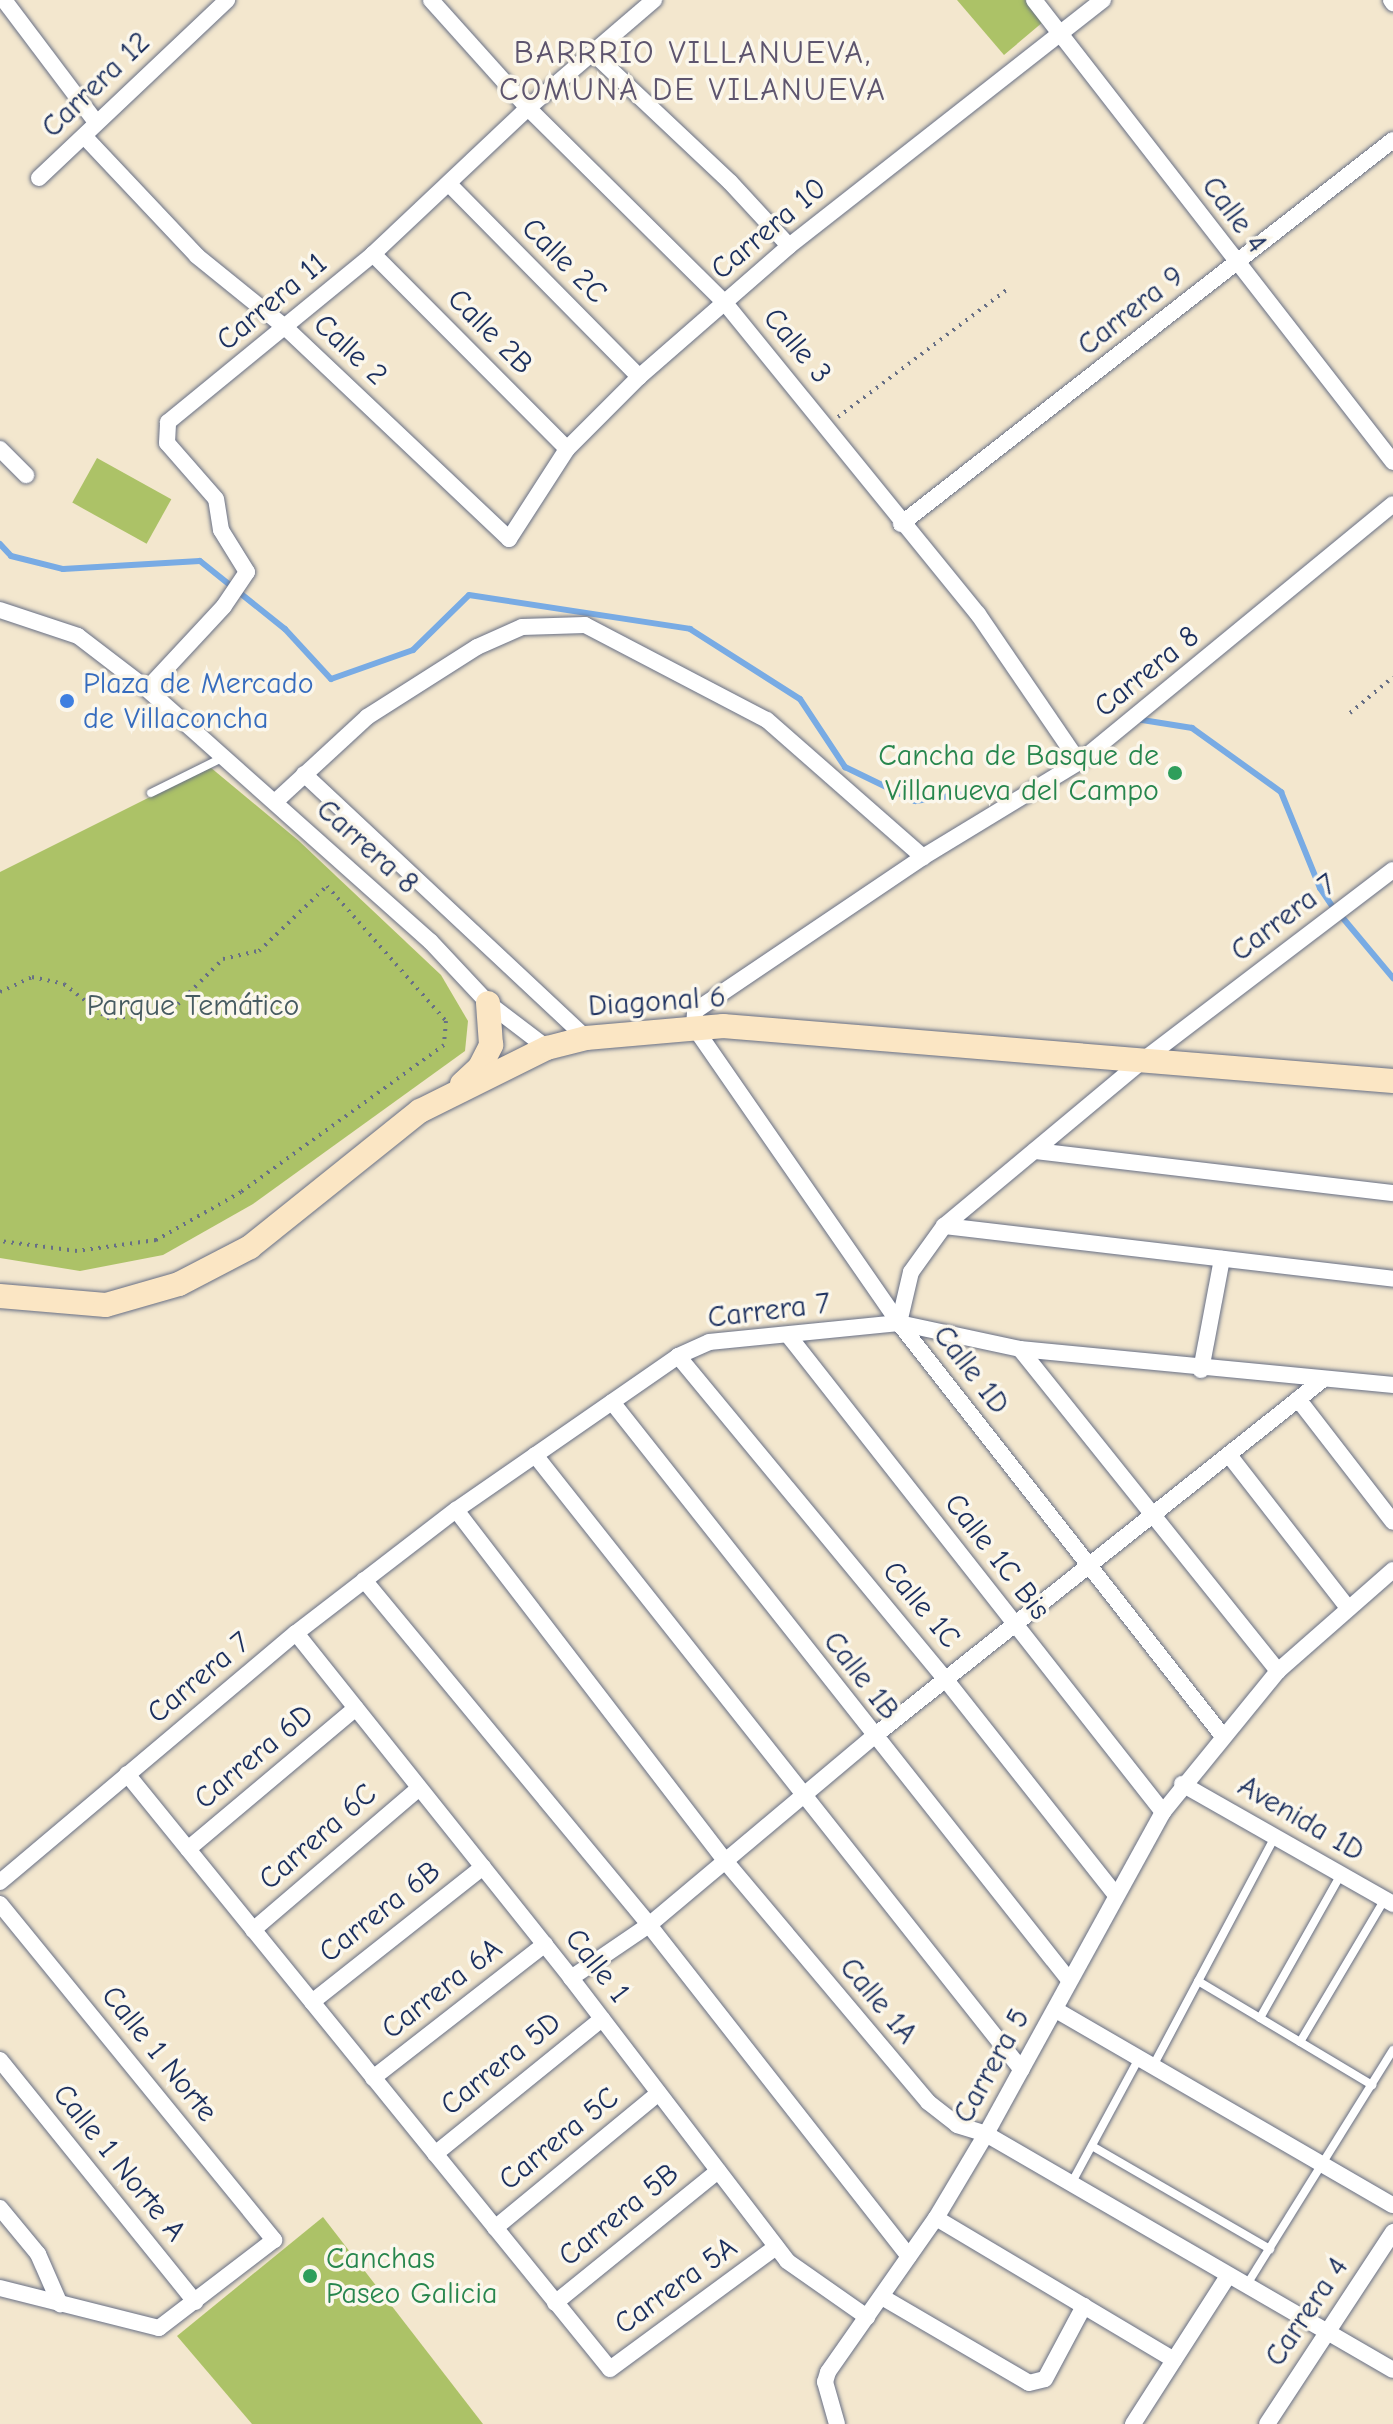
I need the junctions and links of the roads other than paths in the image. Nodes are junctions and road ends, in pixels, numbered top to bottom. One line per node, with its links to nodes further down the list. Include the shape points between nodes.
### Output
1 (227, 0): 10 (street, Carrera 12)
2 (431, 0): 9 (street, Calle 3)
3 (654, 0): 8 (street, Carrera 11)
4 (1034, 0): 7 (street, Calle 4)
5 (1103, 0): 7 (street, Carrera 10)
6 (4, 2): 10 (street)
7 (1061, 33): 15 (street, Carrera 10); 17 (street, Calle 4)
8 (593, 53): 9 (street, Carrera 11); 15 (street, via 730,182)
9 (528, 108): 14 (street, Carrera 11); 18 (street, Calle 3)
10 (96, 122): 11 (street, Carrera 12)
11 (84, 136): 13 (street, Carrera 12); 19 (street, Calle 2, via 197,256)
12 (1393, 140): 17 (street, Carrera 9)
13 (39, 178)
14 (449, 184): 16 (street, Carrera 11); 20 (street, Calle 2C)
15 (789, 246): 18 (street, Carrera 10)
16 (373, 254): 19 (street, Carrera 11); 22 (street, Calle 2B)
17 (1236, 265): 23 (street, Calle 4); 26 (street, Carrera 9)
18 (725, 303): 20 (street, Carrera 10); 26 (street, Calle 3)
19 (286, 328): 27 (street, Calle 2); 29 (street, Carrera 11, via 168,422 164,432 167,443 216,499 221,530 247,572 224,606)
20 (639, 377): 22 (street, Carrera 10)
21 (0, 449): 24 (street)
22 (567, 449): 27 (street, Carrera 10)
23 (1393, 462)
24 (26, 475)
25 (1393, 504): 31 (street, Carrera 8)
26 (901, 524): 31 (street, Calle 3, via 978,614)
27 (509, 539)
28 (0, 610): 29 (street, Carrera 8, via 78,636)
29 (147, 689): 30 (street, Carrera 8)
30 (224, 757): 33 (lane); 34 (street, Carrera 8)
31 (1079, 762): 35 (street, Carrera 8)
32 (304, 774): 34 (street); 35 (street, via 367,717 477,647 522,627 585,625 767,720); 39 (street)
33 (151, 793)
34 (275, 802): 37 (street, Carrera 8, via 430,941)
35 (923, 857): 38 (street, Carrera 8, via 715,992 695,1011)
36 (1393, 870): 41 (street, Carrera 7)
37 (488, 1003): 40 (street, Carrera 8); 43 (street, via 493,1034 486,1057)
38 (694, 1027): 39 (street, Diagonal 6); 41 (street, Diagonal 6); 50 (street, Calle 1D)
39 (586, 1038): 40 (street, Diagonal 6)
40 (547, 1048): 43 (street, Diagonal 6)
41 (1142, 1061): 42 (street, Diagonal 6); 44 (street, Carrera 7)
42 (1393, 1081)
43 (452, 1095): 49 (street, Diagonal 6, via 420,1111 250,1247 179,1284 106,1305)
44 (1035, 1151): 45 (street); 46 (street, Carrera 7)
45 (1393, 1193)
46 (944, 1226): 47 (street); 50 (street, Carrera 7, via 911,1272)
47 (1222, 1259): 48 (street); 54 (street)
48 (1393, 1279)
49 (0, 1296)
50 (899, 1323): 51 (street, Carrera 7); 52 (street); 64 (street, Calle 1D)
51 (788, 1335): 53 (street, Carrera 7, via 709,1342); 68 (street, Calle 1C Bis)
52 (1020, 1349): 54 (street); 62 (street)
53 (678, 1356): 58 (street, Carrera 7); 71 (street, Calle 1C)
54 (1201, 1370): 55 (street)
55 (1321, 1381): 56 (street); 57 (street)
56 (1393, 1385)
57 (1298, 1399): 60 (street); 63 (street)
58 (612, 1402): 59 (street, Carrera 7); 74 (street, Calle 1B)
59 (535, 1455): 61 (street, Carrera 7); 78 (street)
60 (1229, 1455): 62 (street); 67 (street)
61 (456, 1510): 66 (street, Carrera 7); 82 (street, Calle 1A)
62 (1155, 1514): 64 (street); 70 (street)
63 (1393, 1522)
64 (1089, 1567): 68 (street); 73 (street, Calle 1D)
65 (1393, 1570): 67 (street, Carrera 5)
66 (364, 1580): 69 (street, Carrera 7); 89 (street)
67 (1348, 1608): 70 (street, Carrera 5)
68 (1015, 1625): 71 (street); 79 (street, Calle 1C Bis)
69 (296, 1633): 72 (street, Calle 1); 75 (street, Carrera 7)
70 (1278, 1671): 73 (street, Carrera 5)
71 (946, 1680): 74 (street); 86 (street, Calle 1C)
72 (356, 1708): 77 (street, Calle 1); 81 (street, Carrera 6D)
73 (1222, 1735): 76 (street, Carrera 5)
74 (873, 1737): 78 (street); 93 (street, Calle 1B)
75 (127, 1774): 81 (street); 85 (street, Carrera 7)
76 (1182, 1784): 79 (street, Carrera 5); 80 (street, Avenida 1D)
77 (419, 1788): 83 (street, Calle 1); 90 (street, Carrera 6C)
78 (802, 1796): 82 (street); 103 (street)
79 (1163, 1812): 86 (street, Carrera 5)
80 (1275, 1837): 84 (street, Avenida 1D); 94 (lane)
81 (188, 1849): 90 (street)
82 (726, 1862): 89 (street); 107 (street, Calle 1A, via 928,2102 957,2125)
83 (483, 1867): 91 (street, Calle 1); 95 (street, Carrera 6B)
84 (1341, 1874): 87 (street, Avenida 1D); 97 (lane)
85 (0, 1882)
86 (1115, 1894): 93 (street, Carrera 5)
87 (1389, 1901): 99 (lane)
88 (0, 1904): 125 (street, Calle 1 Norte, via 274,2240)
89 (649, 1925): 92 (street); 120 (street)
90 (253, 1930): 95 (street)
91 (545, 1944): 92 (street, Calle 1); 104 (street, Carrera 6A)
92 (571, 1978): 98 (street, Calle 1)
93 (1069, 1980): 96 (street, Carrera 5)
94 (1198, 1981): 97 (lane); 102 (lane)
95 (312, 2002): 104 (street)
96 (1056, 2010): 102 (street); 103 (street, Carrera 5)
97 (1260, 2018): 99 (lane)
98 (602, 2019): 106 (street, Calle 1); 109 (street, Carrera 5D)
99 (1300, 2042): 105 (lane)
100 (1393, 2050): 105 (lane)
101 (0, 2060): 125 (street, Calle 1 Norte A)
102 (1146, 2062): 108 (lane); 110 (street)
103 (1022, 2070): 107 (street, Carrera 5)
104 (373, 2078): 109 (street)
105 (1372, 2085): 110 (lane)
106 (659, 2093): 111 (street, Calle 1); 116 (street, Carrera 5C)
107 (986, 2134): 112 (street, Calle 1A); 115 (street, Carrera 5)
108 (1092, 2146): 112 (lane); 119 (lane)
109 (435, 2154): 116 (street)
110 (1325, 2165): 113 (street); 119 (lane)
111 (718, 2171): 118 (street, Calle 1); 126 (street, Carrera 5B)
112 (1071, 2184): 121 (street, Calle 1A)
113 (1393, 2205)
114 (0, 2208): 127 (street, via 38,2254)
115 (936, 2218): 120 (street, Carrera 5); 128 (street)
116 (495, 2228): 126 (street)
117 (1393, 2232): 130 (street, Carrera 4)
118 (776, 2247): 126 (street, Carrera 5A, via 610,2369); 129 (street, Calle 1)
119 (1270, 2249): 122 (lane)
120 (909, 2256): 124 (street, Carrera 5)
121 (1228, 2276): 122 (street, Calle 1A); 131 (street)
122 (1246, 2286): 130 (street, Calle 1A)
123 (0, 2288): 127 (street)
124 (882, 2297): 128 (street, via 1029,2383 1045,2379); 129 (street, Carrera 5)
125 (195, 2302): 127 (street, via 159,2328)
126 (555, 2303)
127 (60, 2304)
128 (1084, 2306): 131 (street)
129 (864, 2321): 133 (street, Carrera 5, via 825,2382)
130 (1329, 2334): 132 (street, Calle 1A); 135 (street, Carrera 4)
131 (1174, 2360): 134 (street)
132 (1393, 2370)
133 (837, 2424)
134 (1133, 2424)
135 (1267, 2424)

